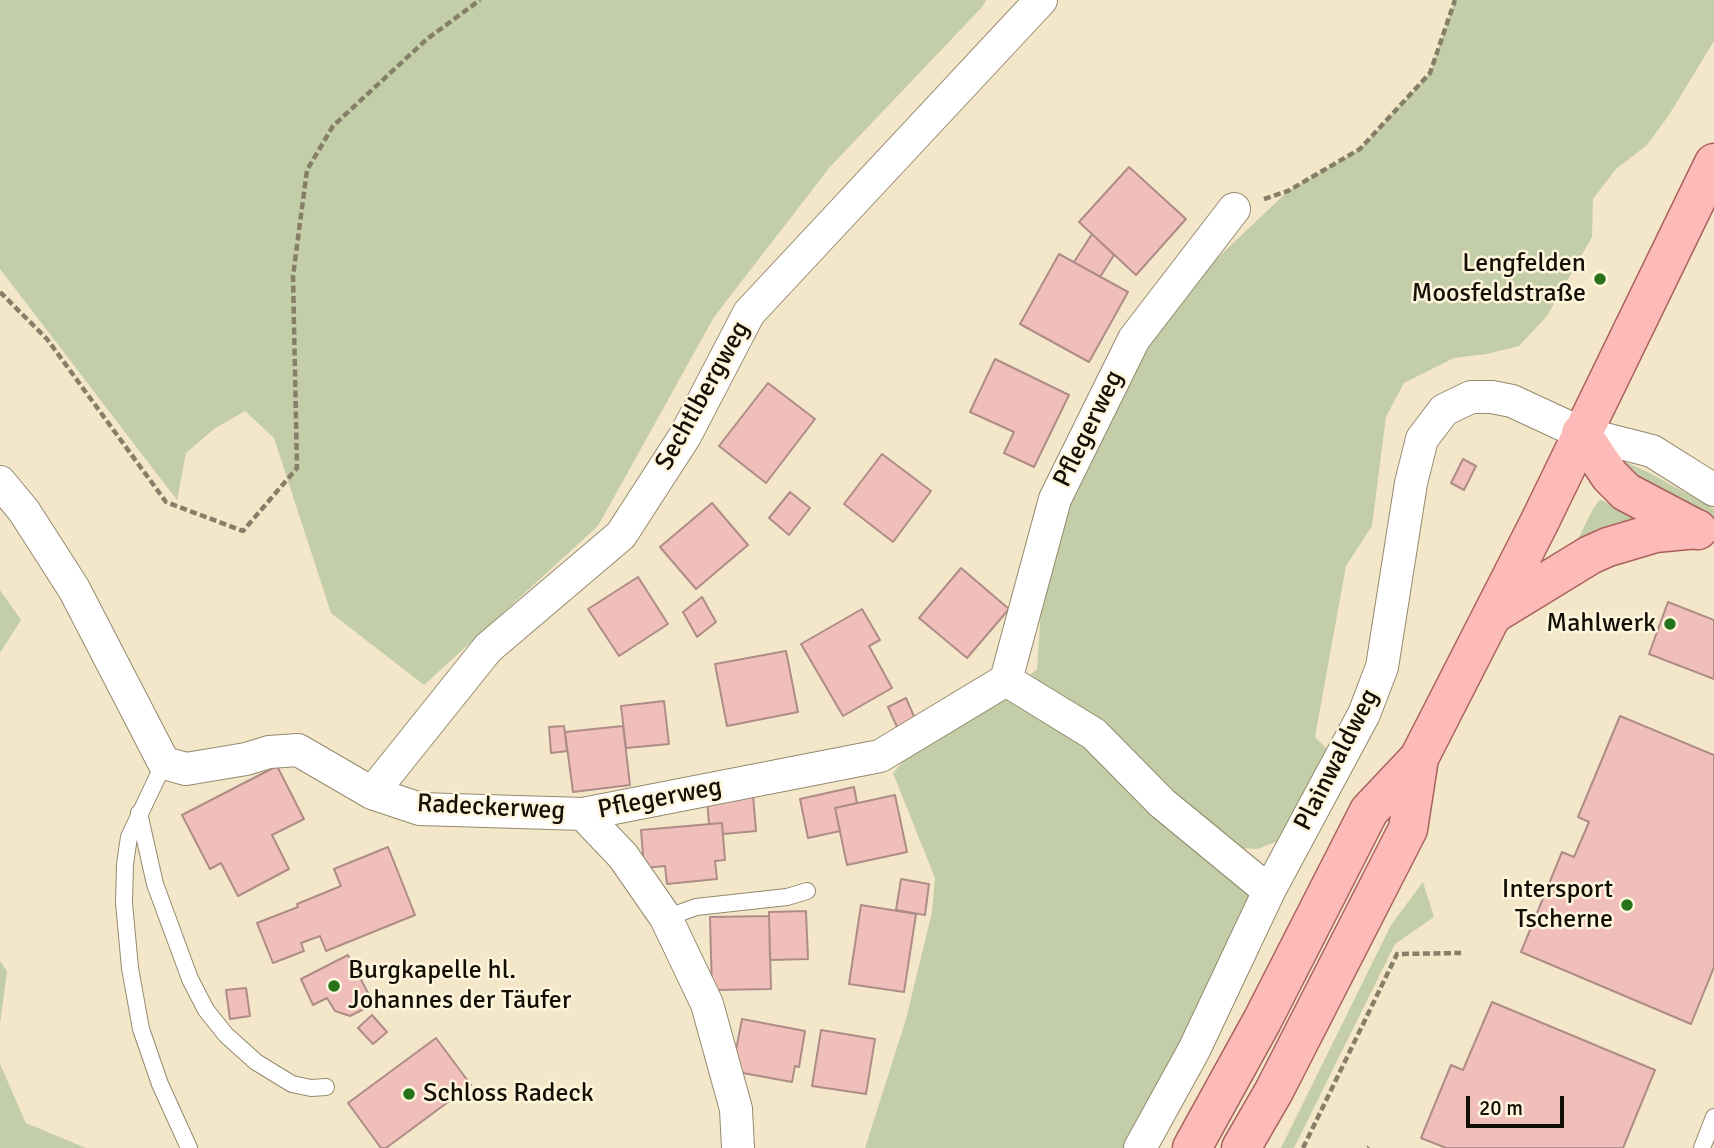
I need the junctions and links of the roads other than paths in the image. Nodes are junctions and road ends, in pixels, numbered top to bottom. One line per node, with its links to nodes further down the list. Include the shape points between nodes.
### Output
1 (1041, 0): 12 (street, Sechtlbergweg, via 750,313 685,436 621,536 488,648)
2 (1714, 163): 4 (main road)
3 (1234, 209): 9 (street, Pflegerweg, via 1134,338 1055,499)
4 (1581, 433): 6 (street, Plainwaldweg, via 1652,451); 7 (main road, via 1626,492); 8 (main road); 16 (street, Plainwaldweg, via 1512,401 1471,397 1444,410 1422,439 1410,484 1382,667 1364,714)
5 (0, 482): 11 (street, via 74,589)
6 (1714, 490)
7 (1705, 531): 8 (main road, via 1656,533 1608,547)
8 (1492, 615): 10 (main road)
9 (1006, 680): 14 (street, Pflegerweg, via 880,756); 16 (street, via 1094,734 1162,803)
10 (1419, 758): 23 (main road, via 1369,811); 24 (main road, via 1408,830)
11 (164, 763): 12 (street, Radeckerweg, via 187,769 298,750); 13 (lane)
12 (372, 793): 14 (street, Radeckerweg, via 420,808)
13 (139, 813): 18 (lane, via 155,884 206,1010 256,1062 292,1084); 20 (lane, via 129,836 125,864 130,968 141,1029)
14 (583, 814): 17 (street, Radeckerweg, via 623,856)
15 (807, 891): 17 (lane, via 696,907)
16 (1269, 891): 22 (street, Plainwaldweg, via 1194,1050)
17 (666, 918): 21 (street, Radeckerweg, via 707,1004 736,1109)
18 (326, 1087)
19 (1714, 1117): 25 (lane)
20 (189, 1148)
21 (738, 1148)
22 (1140, 1148)
23 (1192, 1148)
24 (1241, 1148)
25 (1702, 1148)

